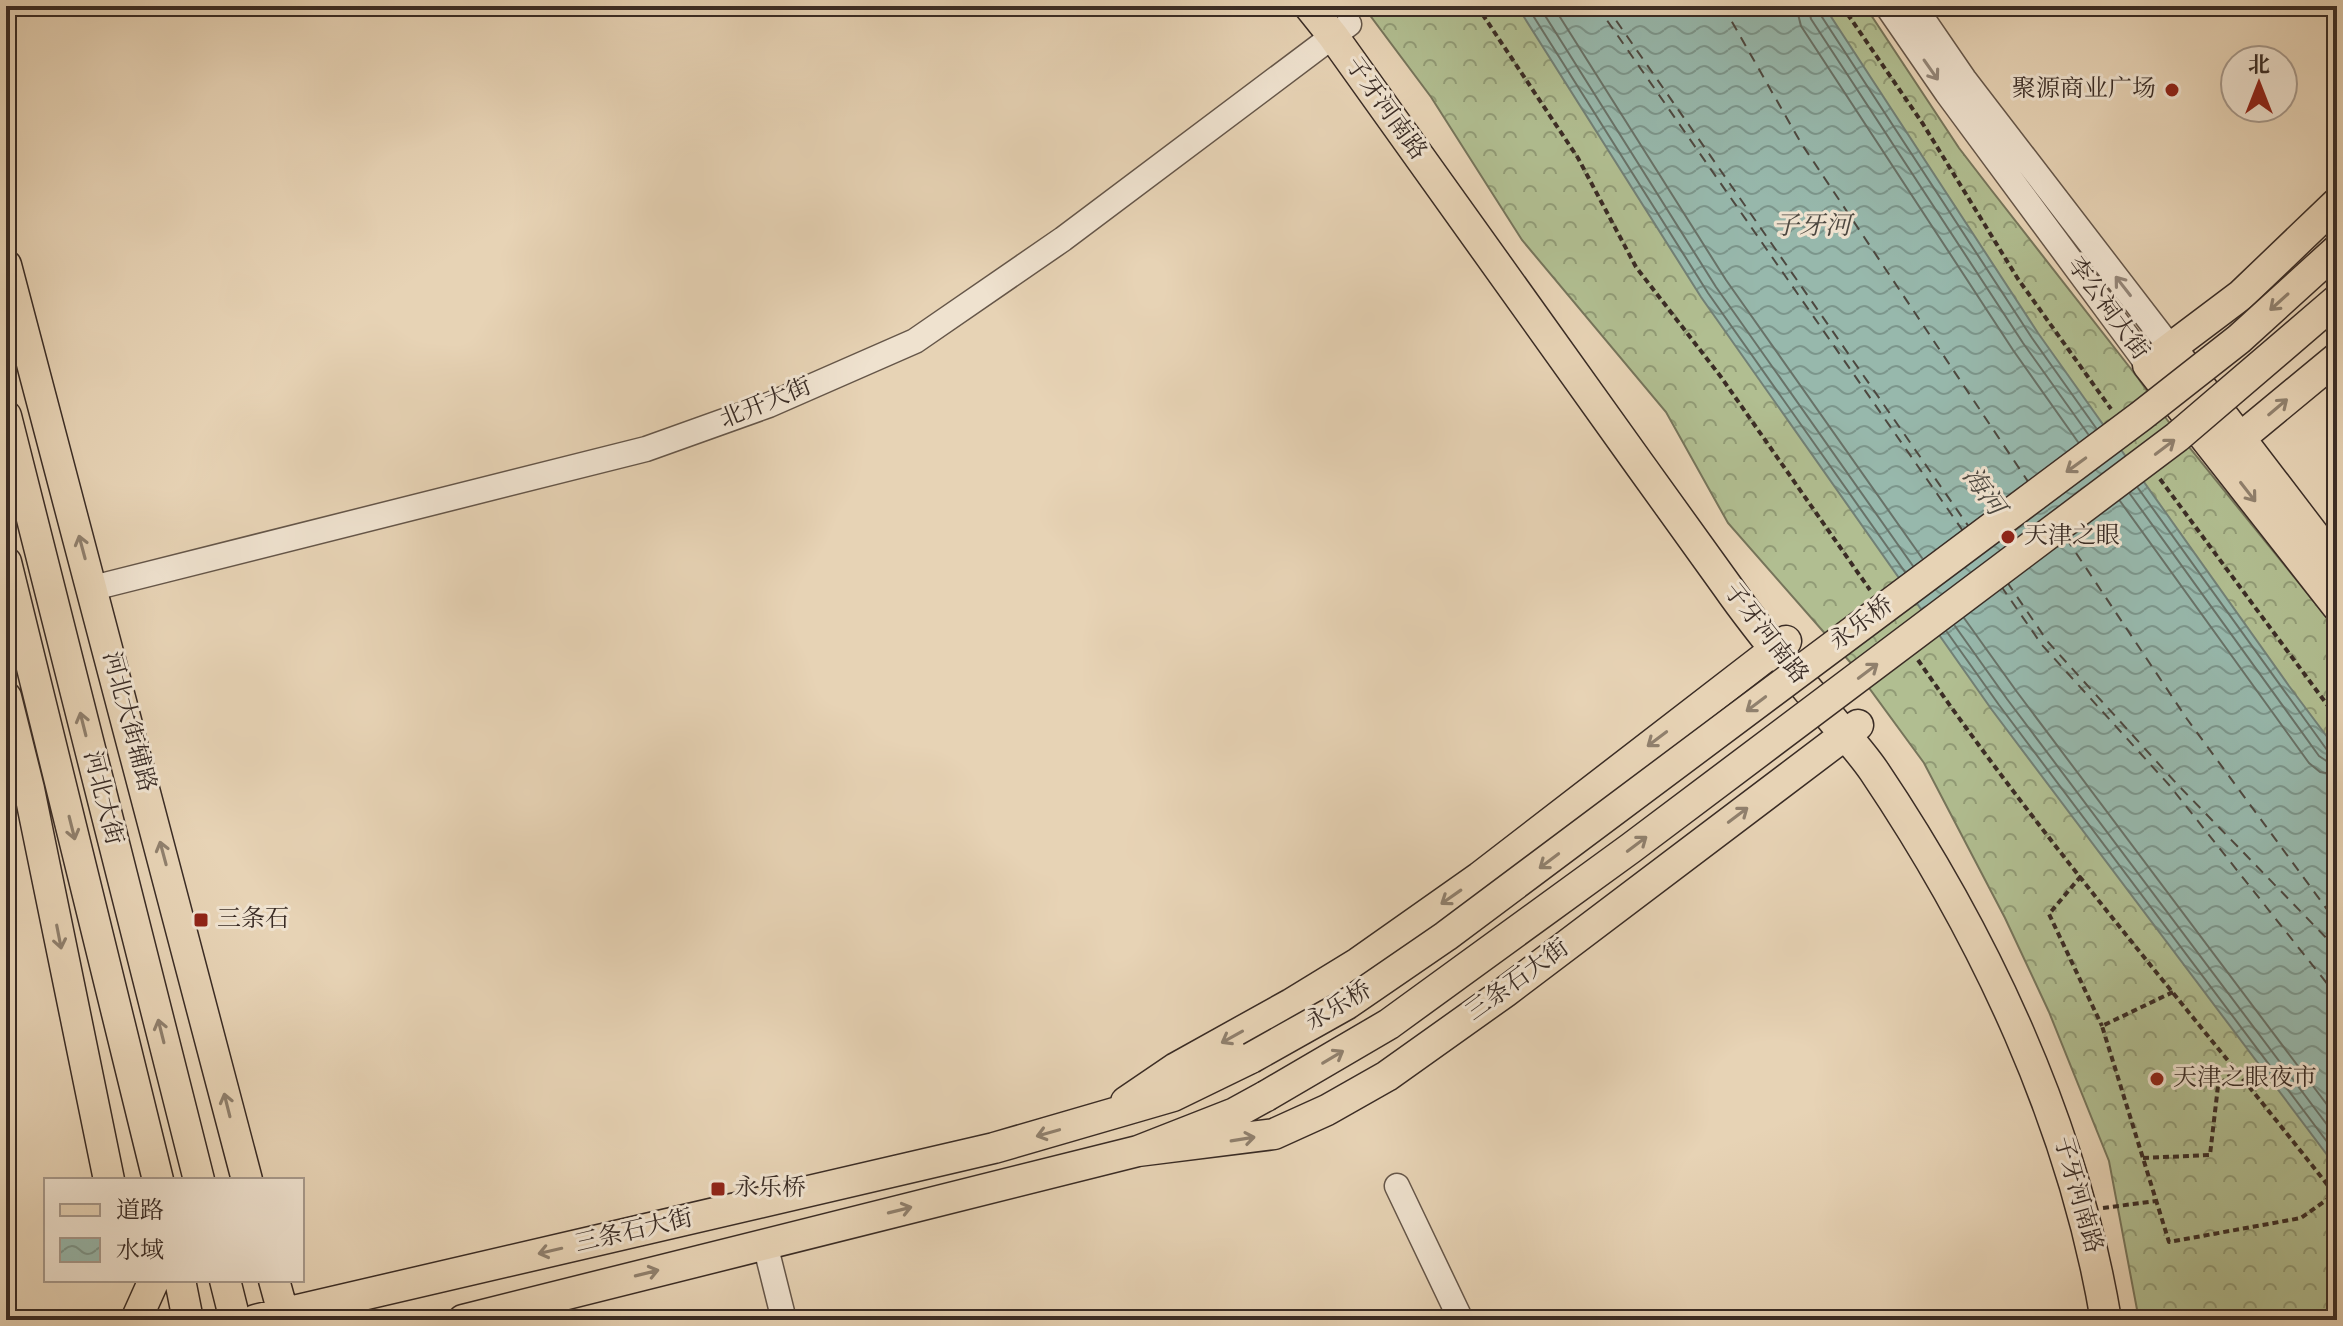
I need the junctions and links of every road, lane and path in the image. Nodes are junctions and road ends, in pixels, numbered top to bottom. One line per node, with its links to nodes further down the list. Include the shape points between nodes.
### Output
1 (1309, 6): 5 (main road, 子牙河南路)
2 (1842, 6): 13 (path, via 1923,124 2018,279)
3 (1887, 6): 10 (street, 李公祠大街, one-way to 10, via 1947,93)
4 (1914, 6): 10 (street, 李公祠大街, one-way to 4)
5 (1339, 22): 18 (street, 北开大街, via 1063,239 915,341 769,405 646,449); 20 (main road, 子牙河南路, via 1759,597)
6 (2337, 203): 10 (main road, via 2241,295)
7 (2337, 250): 27 (main road, 永乐桥, one-way to 27, bridge, via 2239,339 2141,416 1539,868 1347,1004)
8 (6, 265): 18 (main road, 河北大街辅路, one-way to 8)
9 (2337, 300): 29 (main road, 永乐桥, one-way to 9, bridge, via 1389,1024 1631,848 2177,437)
10 (2159, 356): 14 (main road, 李公祠大街)
11 (2337, 358): 14 (main road, one-way to 11)
12 (6, 416): 35 (main road, 河北大街, one-way to 12)
13 (2118, 420)
14 (2230, 446): 17 (main road, 李公祠大街); 19 (main road, 李公祠大街, one-way to 19)
15 (2154, 471): 22 (path)
16 (6, 562): 34 (main road, 河北大街, one-way to 34)
17 (2337, 565)
18 (93, 588): 36 (main road, 河北大街辅路, one-way to 18)
19 (2337, 606)
20 (1781, 646): 23 (main road, 子牙河南路); 30 (main road, 三条石大街, one-way to 30, via 1371,954 1176,1068)
21 (6, 697): 33 (main road, one-way to 33)
22 (2337, 718)
23 (1852, 730): 31 (main road, 三条石大街, one-way to 23, via 1274,1134 1387,1076); 40 (main road, 子牙河南路, via 1884,754 1952,861 2011,970 2061,1081); 55 (main road, 子牙河南路, via 1996,983 2079,1193)
24 (2081, 876): 26 (path, via 2049,914)
25 (2173, 992): 26 (path)
26 (2102, 1026): 32 (path)
27 (1251, 1058): 30 (main road, 三条石大街, via 1173,1096)
28 (2235, 1071): 32 (path, via 2218,1086 2210,1155)
29 (1266, 1096): 31 (main road, 三条石大街)
30 (1105, 1116): 49 (main road, 三条石大街, one-way to 49, via 994,1148)
31 (1138, 1151): 41 (main road, 三条石大街, one-way to 31)
32 (2143, 1158): 39 (path)
33 (109, 1178)
34 (158, 1178)
35 (198, 1178)
36 (246, 1178)
37 (1397, 1186): 54 (street)
38 (2335, 1194): 39 (path, via 2301,1218 2169,1242)
39 (2156, 1201): 40 (path)
40 (2102, 1208): 56 (main road, 子牙河南路)
41 (765, 1244): 52 (main road, 三条石大街, one-way to 41); 53 (street)
42 (131, 1282): 48 (main road)
43 (153, 1282): 48 (main road)
44 (180, 1282): 50 (main road)
45 (226, 1282): 51 (main road)
46 (266, 1282): 49 (main road)
47 (274, 1282): 49 (main road)
48 (139, 1318)
49 (275, 1318)
50 (188, 1320)
51 (235, 1320)
52 (463, 1320)
53 (784, 1320)
54 (1461, 1320)
55 (2106, 1320)
56 (2126, 1320)

